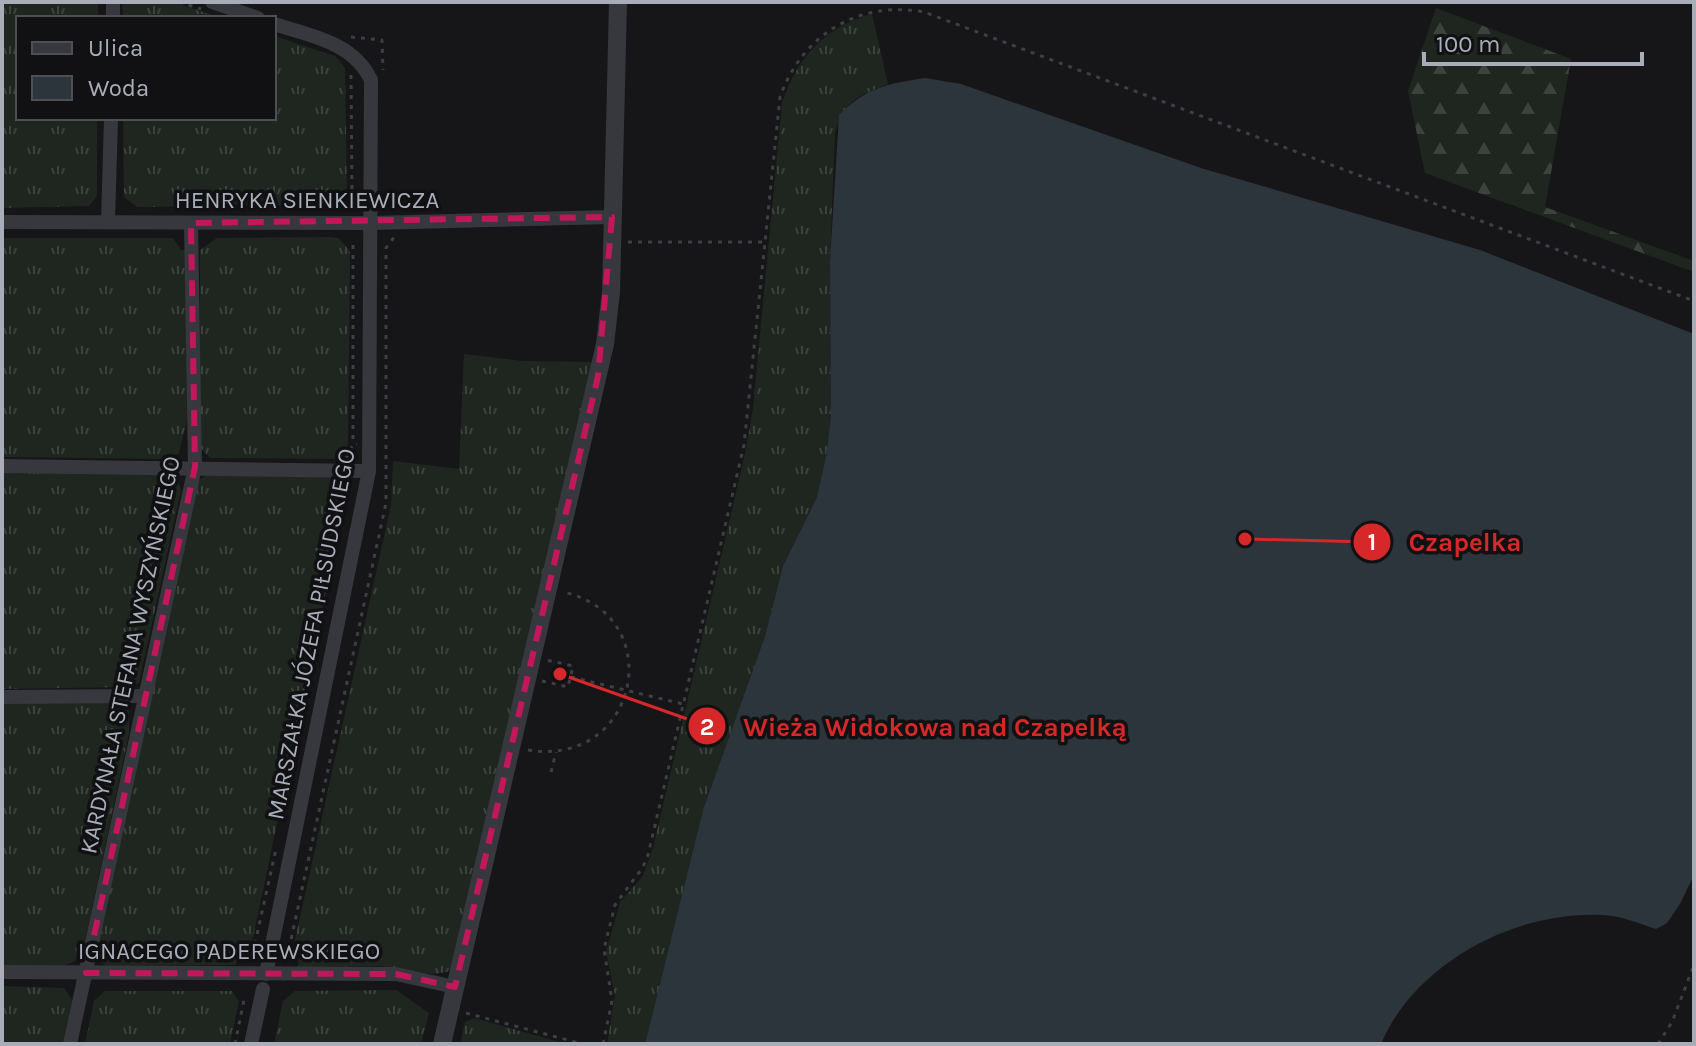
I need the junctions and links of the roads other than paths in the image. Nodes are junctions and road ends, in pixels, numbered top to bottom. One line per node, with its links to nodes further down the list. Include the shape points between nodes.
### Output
1 (212, 2): 3 (street)
2 (618, 2): 6 (street)
3 (252, 16)
4 (276, 25): 10 (street, MARSZAŁKA JÓZEFA PIŁSUDSKIEGO, via 346,49 371,80)
5 (111, 120): 7 (street)
6 (612, 217): 10 (street, HENRYKA SIENKIEWICZA); 19 (street, via 605,344)
7 (108, 221): 8 (street, HENRYKA SIENKIEWICZA); 9 (street, HENRYKA SIENKIEWICZA)
8 (2, 222)
9 (191, 223): 10 (street, HENRYKA SIENKIEWICZA); 12 (street, KARDYNAŁA STEFANA WYSZYŃSKIEGO)
10 (372, 223): 13 (street, MARSZAŁKA JÓZEFA PIŁSUDSKIEGO)
11 (2, 466): 12 (street)
12 (195, 467): 13 (street); 14 (street, KARDYNAŁA STEFANA WYSZYŃSKIEGO)
13 (369, 471): 18 (street, MARSZAŁKA JÓZEFA PIŁSUDSKIEGO)
14 (145, 696): 15 (street); 17 (street, KARDYNAŁA STEFANA WYSZYŃSKIEGO)
15 (2, 697)
16 (2, 972): 17 (street, IGNACEGO PADEREWSKIEGO)
17 (86, 973): 18 (street, IGNACEGO PADEREWSKIEGO); 21 (street, KARDYNAŁA STEFANA WYSZYŃSKIEGO)
18 (266, 974): 19 (street, IGNACEGO PADEREWSKIEGO, via 396,974)
19 (455, 987): 23 (street)
20 (263, 989): 22 (street)
21 (70, 1044)
22 (251, 1044)
23 (442, 1044)

